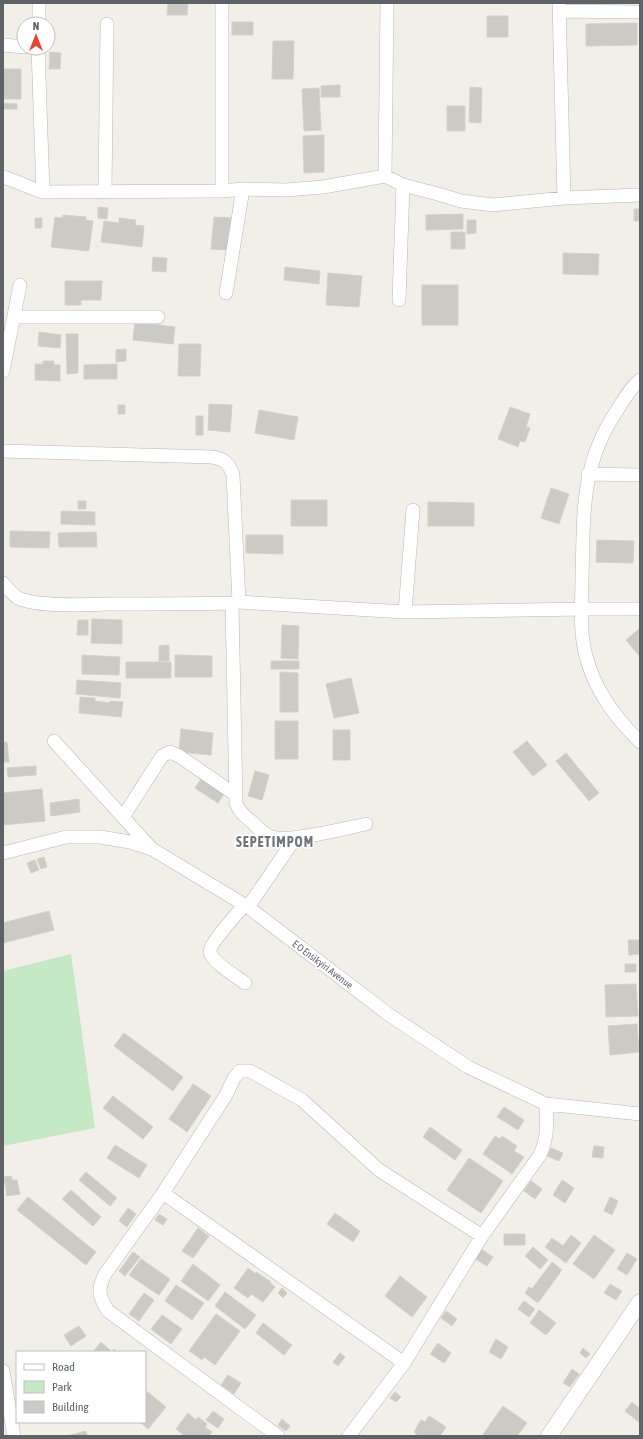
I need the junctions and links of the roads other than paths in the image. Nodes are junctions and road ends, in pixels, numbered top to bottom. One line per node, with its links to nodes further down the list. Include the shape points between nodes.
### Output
1 (39, 3): 6 (street)
2 (222, 3): 15 (street)
3 (387, 3): 11 (street)
4 (559, 7): 5 (street); 19 (street)
5 (640, 12)
6 (39, 16)
7 (107, 24): 17 (street)
8 (3, 45): 9 (street)
9 (16, 46)
10 (38, 56): 16 (street)
11 (385, 176): 13 (street); 14 (street, via 323,187 286,190)
12 (3, 177): 16 (street)
13 (403, 185): 19 (street, via 461,201 493,205); 22 (street)
14 (243, 189): 15 (street); 21 (street)
15 (222, 191): 17 (street)
16 (43, 192): 17 (street)
17 (105, 192)
18 (640, 195): 19 (street)
19 (564, 198)
20 (20, 285): 23 (street)
21 (226, 293)
22 (399, 300)
23 (15, 317): 24 (street); 25 (street)
24 (158, 317)
25 (3, 371)
26 (640, 380): 28 (street, via 609,421)
27 (3, 450): 32 (street, via 212,457 227,462 233,475)
28 (588, 474): 29 (street); 33 (street, via 584,505)
29 (640, 475)
30 (413, 510): 35 (street)
31 (3, 583): 32 (street, via 18,597 39,603)
32 (235, 603): 35 (street); 38 (street)
33 (582, 609): 34 (street); 35 (street); 37 (street, via 582,640 592,675 606,704 621,724)
34 (640, 610)
35 (405, 612)
36 (54, 741): 39 (street)
37 (640, 742)
38 (236, 795): 39 (street, via 170,752 162,756); 41 (street, via 236,803 241,813 264,833 272,837)
39 (123, 817): 42 (street)
40 (366, 824): 41 (street)
41 (296, 837): 44 (street)
42 (152, 849): 43 (street, E O Ensikyiri Avenue, via 100,837 66,837); 44 (street, E O Ensikyiri Avenue)
43 (3, 853)
44 (246, 906): 45 (street, via 210,948 214,960); 46 (street, E O Ensikyiri Avenue, via 388,1014 468,1067)
45 (245, 983)
46 (546, 1104): 47 (street, E O Ensikyiri Avenue); 49 (street, via 547,1132 540,1155)
47 (640, 1114)
48 (163, 1193): 49 (street, via 226,1095 234,1078 244,1070 302,1100 379,1170); 51 (street); 54 (street, via 105,1274 100,1284 101,1301 108,1311)
49 (482, 1236): 51 (street)
50 (640, 1302): 56 (street)
51 (404, 1363): 55 (street)
52 (3, 1371): 53 (street)
53 (14, 1436)
54 (278, 1436)
55 (349, 1436)
56 (549, 1436)

